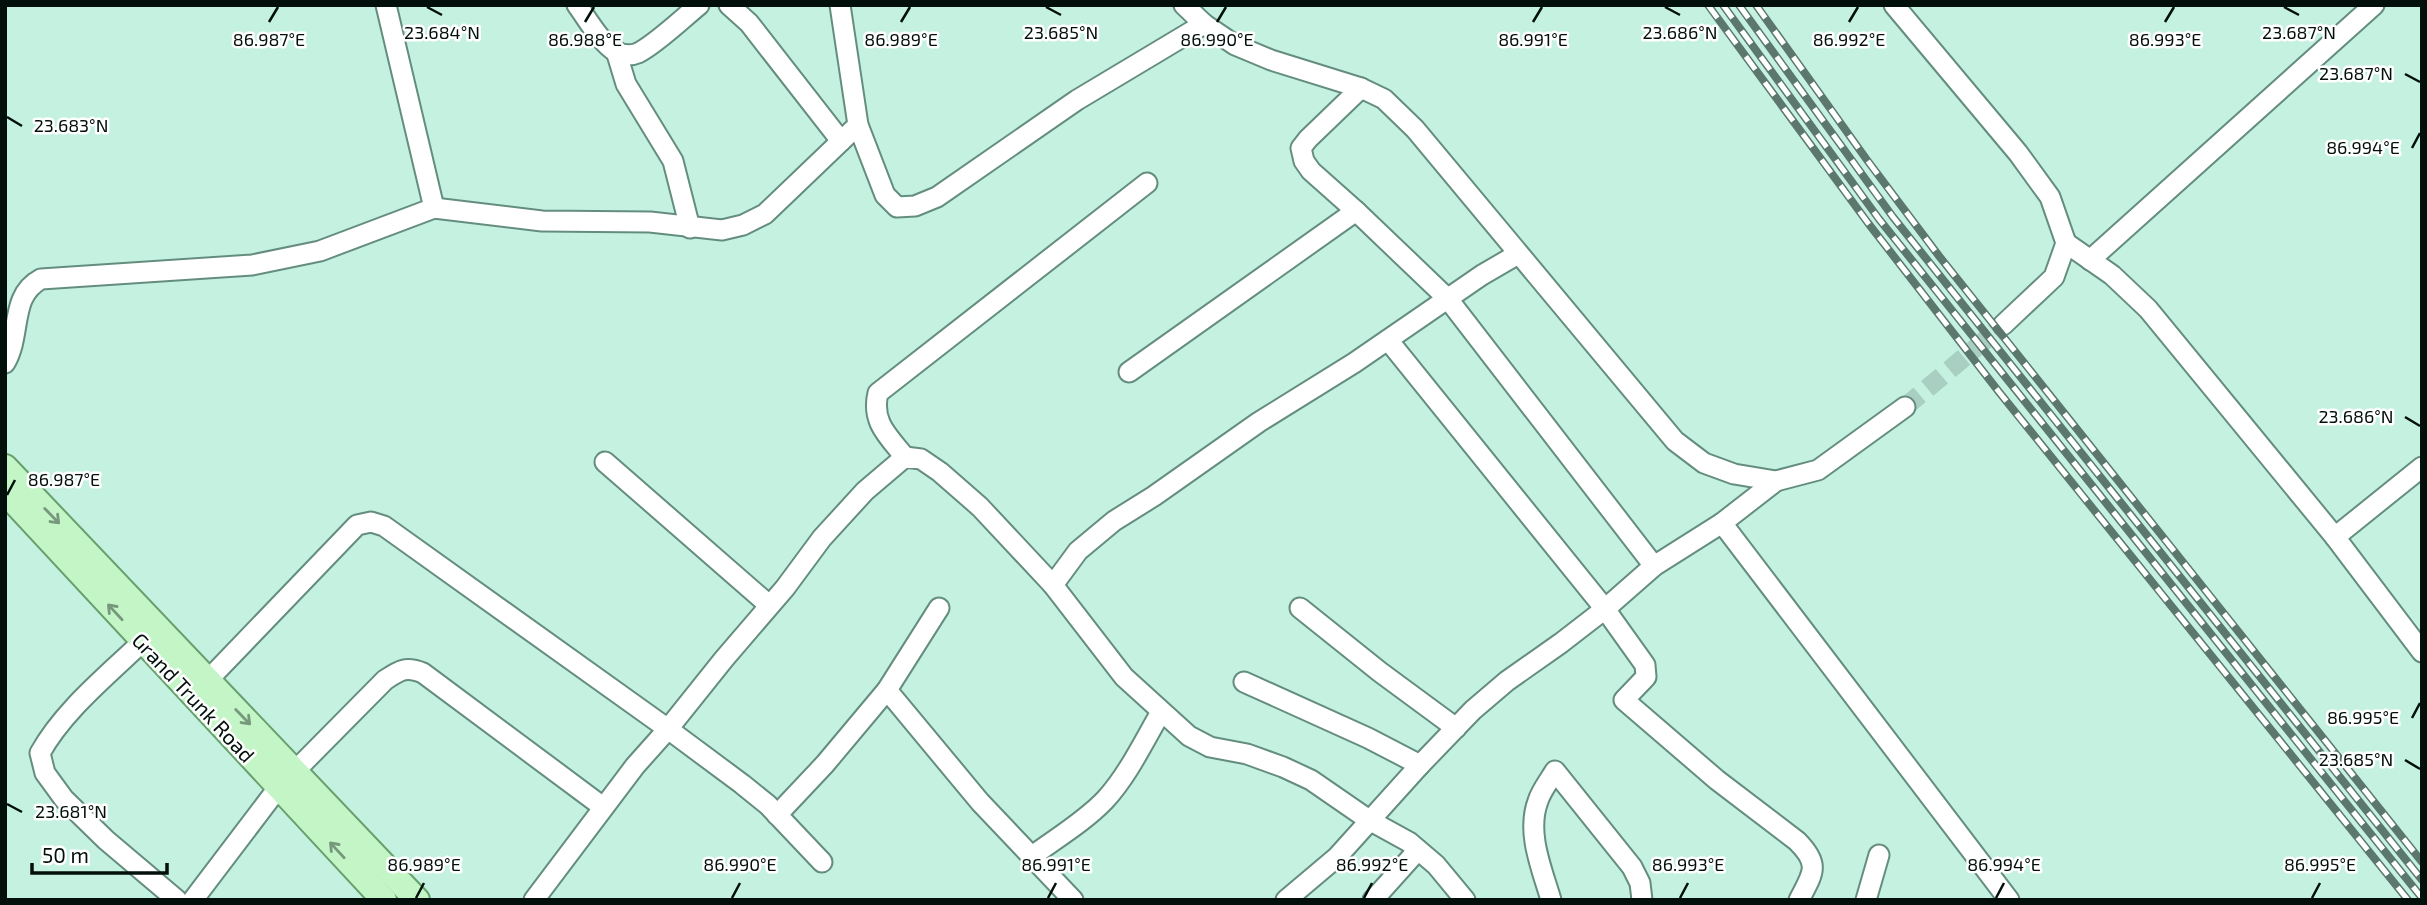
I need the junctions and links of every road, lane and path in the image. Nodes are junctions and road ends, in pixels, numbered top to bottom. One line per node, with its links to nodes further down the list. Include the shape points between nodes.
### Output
1 (386, 5): 15 (street)
2 (577, 5): 10 (street)
3 (699, 5): 10 (street, via 636,54)
4 (729, 5): 13 (street, via 749,23)
5 (840, 5): 12 (street)
6 (1184, 5): 9 (street)
7 (1894, 5): 18 (street, via 2050,197)
8 (2374, 5): 20 (street)
9 (1203, 24): 11 (street, via 1235,46); 12 (street, via 1077,100 937,197 915,206 897,207 885,195)
10 (615, 51): 17 (street, via 626,84 673,161)
11 (1361, 88): 16 (street, via 1301,148 1311,171); 19 (street, via 1384,99 1415,129)
12 (858, 125): 13 (street)
13 (841, 141): 17 (street, via 765,214 722,230)
14 (1147, 183): 27 (street, via 878,393 875,407 881,426)
15 (434, 208): 17 (street, via 542,221 650,222); 24 (street, via 320,251 252,265 41,279 29,285 22,296)
16 (1356, 211): 21 (street); 25 (street)
17 (690, 228)
18 (2066, 243): 20 (street); 22 (street, via 2054,277)
19 (1518, 254): 21 (street); 31 (street, via 1675,441 1704,463)
20 (2090, 260): 34 (street, via 2148,309)
21 (1448, 299): 23 (street); 35 (street)
22 (2003, 325)
23 (1388, 340): 36 (street, via 1114,522 1078,551); 40 (street)
24 (5, 363)
25 (1129, 372)
26 (1905, 407): 31 (street, via 1818,470)
27 (905, 457): 36 (street, via 921,459 940,472 980,507); 37 (street, via 865,491)
28 (605, 462): 37 (street)
29 (5, 467): 43 (main road, one-way to 43)
30 (2422, 467): 34 (street)
31 (1776, 481): 33 (street)
32 (5, 492): 41 (main road, Grand Trunk Road, one-way to 32)
33 (1722, 523): 35 (street); 71 (street)
34 (2336, 537): 42 (street)
35 (1654, 566): 40 (street)
36 (1053, 585): 46 (street, via 1124,677)
37 (769, 605): 48 (street)
38 (939, 608): 45 (street)
39 (1300, 608): 47 (street)
40 (1605, 609): 47 (street, via 1507,681); 69 (street, via 1645,665 1646,677 1625,700 1807,851 1814,865)
41 (142, 642): 50 (main road, Grand Trunk Road); 58 (street, via 67,716 40,753 45,774 64,799)
42 (2422, 652)
43 (208, 680): 48 (street, via 357,525 371,522 384,526); 50 (main road, one-way to 50)
44 (1244, 682): 49 (street)
45 (887, 690): 52 (street); 56 (street)
46 (1161, 712): 53 (street, via 1210,747 1247,754 1311,780); 56 (street, via 1105,800)
47 (1456, 728): 49 (street)
48 (668, 729): 51 (street); 52 (street)
49 (1420, 765): 53 (street)
50 (286, 779): 51 (street, via 385,680 410,667); 59 (street); 60 (main road, Grand Trunk Road, one-way to 50); 61 (main road)
51 (603, 807): 62 (street)
52 (777, 815): 57 (street)
53 (1369, 820): 54 (street); 64 (street, via 1337,857)
54 (1418, 850): 65 (street); 66 (street)
55 (1879, 855): 70 (street)
56 (1031, 857): 63 (street)
57 (822, 862)
58 (177, 900)
59 (193, 900)
60 (384, 900)
61 (417, 900)
62 (534, 900)
63 (1073, 900)
64 (1286, 900)
65 (1373, 900)
66 (1465, 900)
67 (1551, 900): 68 (street, via 1534,825 1538,801 1555,771 1632,867)
68 (1642, 900)
69 (1799, 900)
70 (1866, 900)
71 (2010, 900)

